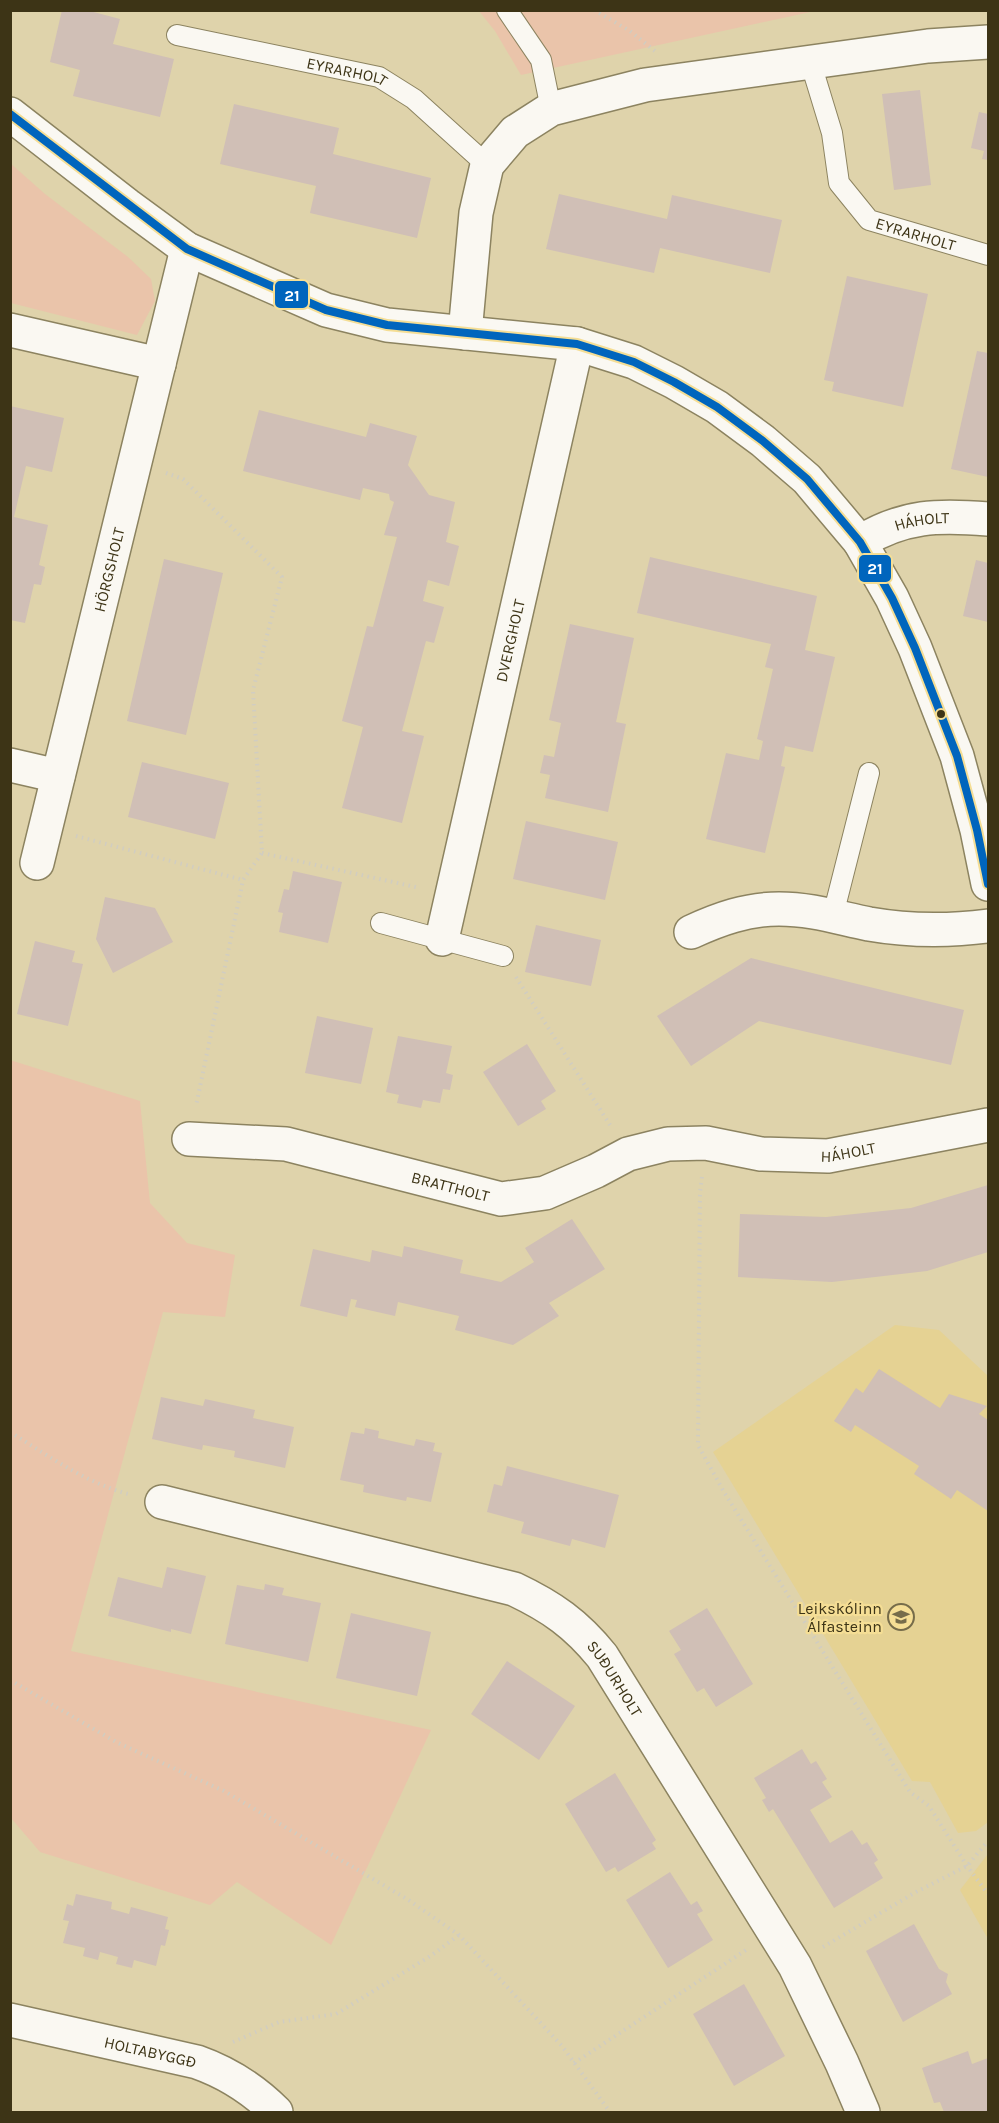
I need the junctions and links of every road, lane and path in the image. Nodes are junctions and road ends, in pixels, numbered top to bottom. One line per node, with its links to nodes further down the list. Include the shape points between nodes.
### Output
1 (507, 10): 7 (lane, via 541,60)
2 (594, 10): 6 (path, via 643,39)
3 (177, 35): 9 (lane, EYRARHOLT, via 379,77 414,99)
4 (988, 42): 5 (street, via 927,46)
5 (811, 64): 6 (street); 11 (lane, EYRARHOLT, via 831,133 839,183 869,220)
6 (682, 81): 7 (street)
7 (551, 109): 9 (street, via 515,132)
8 (10, 114): 10 (street)
9 (487, 165): 13 (street, via 476,213)
10 (187, 249): 13 (street, via 326,310 387,326); 15 (street, HÖRGSHOLT)
11 (988, 255)
12 (10, 330): 15 (street)
13 (465, 333): 14 (street)
14 (577, 344): 18 (street, via 634,362 717,406 807,479); 28 (street, DVERGHOLT)
15 (159, 364): 16 (street, HÖRGSHOLT)
16 (135, 461): 21 (street, HÖRGSHOLT); 24 (path, via 183,479 282,578 253,690)
17 (988, 519): 18 (street, HÁHOLT, via 910,519)
18 (860, 542): 23 (street, via 915,648)
19 (10, 765): 21 (street)
20 (869, 772): 29 (lane)
21 (58, 776): 22 (street, HÖRGSHOLT)
22 (45, 828): 25 (street, HÖRGSHOLT); 26 (path)
23 (983, 833): 27 (street)
24 (262, 853): 26 (path); 28 (path)
25 (37, 864)
26 (243, 880): 36 (path)
27 (988, 884)
28 (453, 895): 33 (street, DVERGHOLT)
29 (833, 915): 31 (street, via 904,929); 32 (street, via 787,909 749,912 719,919)
30 (381, 923): 33 (lane)
31 (988, 926)
32 (691, 932)
33 (442, 939): 34 (lane)
34 (503, 956): 38 (path)
35 (988, 1125): 37 (street, HÁHOLT, via 828,1156 761,1154)
36 (189, 1139): 38 (street, BRATTHOLT, via 286,1144 501,1199 545,1193)
37 (706, 1143): 38 (street, BRATTHOLT, via 668,1144); 43 (path, via 700,1192 698,1445 910,1792 929,1806)
38 (628, 1154)
39 (10, 1432): 40 (path, via 112,1490)
40 (162, 1502): 45 (street, SUÐURHOLT, via 514,1589 563,1616 602,1656)
41 (10, 1680): 46 (path, via 116,1742 224,1791 407,1899)
42 (988, 1841): 43 (path)
43 (967, 1866): 44 (path); 47 (path, via 916,1892)
44 (988, 1894)
45 (773, 1932): 47 (street, SUÐURHOLT); 50 (path)
46 (459, 1935): 49 (path, via 336,2014 279,2022 237,2039); 50 (path)
47 (795, 1966): 53 (street, SUÐURHOLT)
48 (10, 2020): 49 (street, HOLTABYGGÐ)
49 (197, 2062): 51 (street, HOLTABYGGÐ, via 242,2083)
50 (574, 2063): 52 (path)
51 (276, 2112)
52 (610, 2112)
53 (863, 2112)

